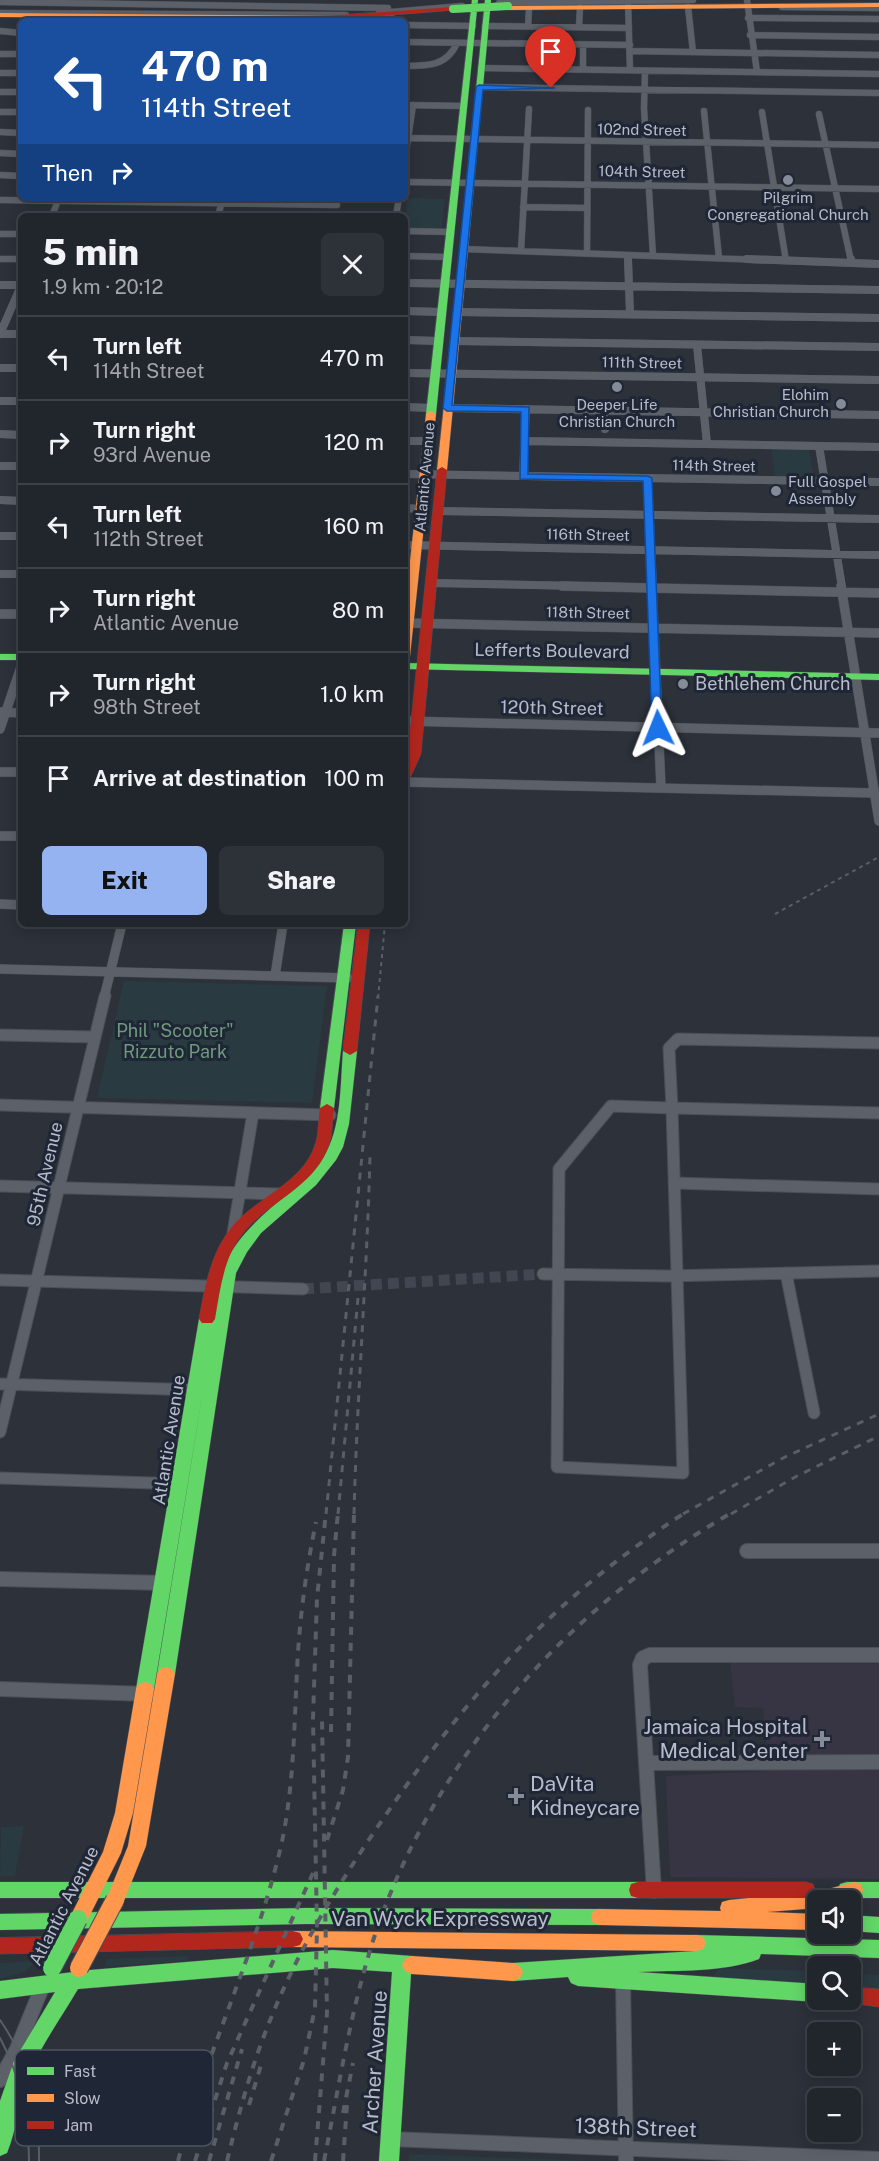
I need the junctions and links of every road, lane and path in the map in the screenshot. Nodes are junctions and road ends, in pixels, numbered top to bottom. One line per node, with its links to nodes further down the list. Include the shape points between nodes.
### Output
1 (379, 0): 15 (street)
2 (570, 0): 6 (street); 8 (street)
3 (822, 0): 7 (main road)
4 (0, 2): 18 (street)
5 (692, 2): 6 (street); 9 (main road); 40 (street)
6 (629, 3): 8 (main road); 9 (main road); 12 (street); 29 (street)
7 (803, 3): 10 (main road); 11 (main road); 13 (main road)
8 (514, 4): 16 (street); 19 (main road, bridge, via 350,17)
9 (716, 4): 11 (main road)
10 (879, 5): 13 (street)
11 (747, 6): 13 (street); 25 (street); 32 (street)
12 (580, 7): 14 (street); 28 (street)
13 (847, 8)
14 (529, 9): 16 (street); 27 (street)
15 (378, 10): 16 (street); 19 (street); 19 (street)
16 (480, 11): 24 (street); 26 (street); 27 (street); 36 (main road, Atlantic Avenue)
17 (99, 14): 18 (street); 20 (street); 21 (main road)
18 (139, 14): 19 (main road); 20 (main road); 21 (main road); 22 (main road)
19 (278, 14): 23 (main road)
20 (0, 16): 21 (main road)
21 (118, 16)
22 (194, 18)
23 (240, 18)
24 (401, 18)
25 (879, 19)
26 (408, 24)
27 (528, 26): 28 (street)
28 (579, 27): 29 (street)
29 (629, 28): 39 (street)
30 (0, 31): 31 (street)
31 (18, 33)
32 (750, 35): 33 (street); 41 (street)
33 (879, 37)
34 (408, 42): 35 (street)
35 (457, 43): 36 (street); 45 (street, via 452,54 434,66)
36 (478, 43): 37 (street); 46 (main road, Atlantic Avenue); 64 (main road, Atlantic Avenue)
37 (539, 44): 38 (street); 47 (street)
38 (583, 45): 39 (street); 48 (street)
39 (630, 48): 40 (street); 49 (street)
40 (693, 52): 41 (street)
41 (753, 53): 44 (street); 51 (street)
42 (0, 54): 43 (street)
43 (18, 54)
44 (879, 55)
45 (408, 66)
46 (481, 68): 47 (street); 55 (main road, Atlantic Avenue)
47 (538, 69): 48 (street)
48 (583, 69): 49 (street)
49 (630, 70): 50 (street)
50 (645, 70): 51 (street); 56 (street)
51 (757, 72): 54 (street)
52 (0, 73): 53 (street)
53 (18, 73)
54 (879, 74)
55 (479, 87): 56 (street); 76 (main road, Atlantic Avenue)
56 (644, 90): 59 (street); 79 (street)
57 (0, 92): 58 (street)
58 (18, 92)
59 (879, 93)
60 (0, 99): 61 (street)
61 (18, 99)
62 (408, 105): 63 (street)
63 (413, 105): 64 (street); 72 (street)
64 (464, 106): 76 (main road, Atlantic Avenue)
65 (529, 109): 77 (street)
66 (588, 110): 78 (street)
67 (704, 111): 80 (street)
68 (0, 112): 69 (street)
69 (18, 112)
70 (762, 112): 81 (street)
71 (819, 114): 82 (street)
72 (408, 129)
73 (0, 132): 74 (street)
74 (18, 133)
75 (408, 138): 76 (street, 102nd Street)
76 (468, 139): 77 (street, 102nd Street); 89 (main road, Atlantic Avenue)
77 (527, 140): 78 (street, 102nd Street); 90 (street)
78 (587, 141): 79 (street, 102nd Street); 91 (street)
79 (647, 142): 80 (street, 102nd Street); 92 (street)
80 (707, 142): 81 (street, 102nd Street); 93 (street)
81 (767, 144): 82 (street, 102nd Street); 94 (street)
82 (827, 144): 83 (street, 102nd Street); 95 (street)
83 (879, 145)
84 (0, 153): 85 (street)
85 (18, 154)
86 (0, 176): 87 (street)
87 (18, 176)
88 (408, 182): 89 (street, 104th Street)
89 (463, 183): 90 (street, 104th Street); 104 (main road, Atlantic Avenue); 107 (main road, Atlantic Avenue)
90 (525, 184): 91 (street, 104th Street); 101 (street)
91 (587, 185): 92 (street, 104th Street); 102 (street)
92 (649, 186): 93 (street, 104th Street); 112 (street)
93 (712, 187): 94 (street, 104th Street); 114 (street)
94 (774, 188): 95 (street, 104th Street); 117 (street)
95 (837, 189): 96 (street, 104th Street); 118 (street)
96 (879, 189)
97 (0, 200): 98 (street)
98 (18, 200)
99 (222, 201): 100 (street)
100 (338, 202)
101 (523, 207): 102 (street); 108 (street)
102 (587, 208): 109 (street)
103 (408, 231): 104 (street)
104 (451, 231): 113 (main road, Atlantic Avenue)
105 (0, 234): 106 (street)
106 (18, 234)
107 (464, 249): 108 (street); 122 (main road, Atlantic Avenue)
108 (521, 251): 109 (street)
109 (587, 254): 110 (street)
110 (628, 255): 112 (street); 125 (street)
111 (408, 256): 113 (street)
112 (653, 256): 114 (street)
113 (448, 257): 121 (main road, Atlantic Avenue)
114 (719, 258): 117 (street)
115 (0, 259): 116 (street)
116 (18, 259)
117 (786, 261): 118 (street)
118 (852, 263): 119 (street)
119 (879, 264)
120 (408, 283): 121 (street)
121 (445, 284): 122 (street); 131 (main road, Atlantic Avenue)
122 (460, 284): 125 (street); 132 (main road, Atlantic Avenue)
123 (0, 285): 124 (street)
124 (18, 286)
125 (629, 286): 126 (street); 133 (street)
126 (879, 290)
127 (17, 304): 130 (street)
128 (408, 311): 131 (street)
129 (0, 312): 130 (street)
130 (10, 312): 135 (street)
131 (442, 312): 138 (main road, Atlantic Avenue)
132 (457, 312): 133 (street); 139 (main road, Atlantic Avenue)
133 (630, 314): 134 (street)
134 (879, 318)
135 (0, 334): 136 (street)
136 (18, 334)
137 (408, 340): 138 (street)
138 (439, 341): 145 (main road, Atlantic Avenue)
139 (454, 341): 140 (street); 146 (main road, Atlantic Avenue)
140 (697, 345): 141 (street); 147 (street)
141 (879, 347)
142 (0, 368): 143 (street)
143 (18, 368)
144 (408, 373): 145 (street, 111th Street)
145 (436, 373): 146 (street, 111th Street); 152 (main road, Atlantic Avenue)
146 (451, 374): 147 (street, 111th Street); 153 (main road, Atlantic Avenue)
147 (700, 377): 148 (street, 111th Street); 156 (street)
148 (879, 380)
149 (0, 401): 150 (street)
150 (18, 401)
151 (408, 407): 152 (street)
152 (432, 408): 162 (main road, Atlantic Avenue)
153 (447, 408): 154 (street); 171 (main road, Atlantic Avenue)
154 (526, 409): 155 (street); 163 (street)
155 (603, 410): 156 (street); 158 (street)
156 (704, 412): 157 (street); 164 (street)
157 (879, 415)
158 (604, 429)
159 (0, 434): 160 (street)
160 (18, 435)
161 (408, 441): 162 (street)
162 (428, 441): 170 (main road, Atlantic Avenue)
163 (525, 441): 164 (street); 172 (street)
164 (707, 444): 165 (street)
165 (819, 446): 166 (street); 174 (street)
166 (879, 447)
167 (0, 466): 168 (street)
168 (18, 466)
169 (408, 474): 170 (street, 114th Street)
170 (423, 474): 171 (street, 114th Street); 179 (main road, Atlantic Avenue)
171 (441, 475): 172 (street, 114th Street); 180 (main road, Atlantic Avenue)
172 (523, 477): 173 (street, 114th Street)
173 (648, 478): 174 (street, 114th Street); 181 (street)
174 (826, 481): 175 (street, 114th Street); 182 (street)
175 (879, 482)
176 (0, 500): 177 (street)
177 (18, 501)
178 (408, 508): 179 (street)
179 (420, 509): 186 (main road, Atlantic Avenue)
180 (438, 511): 181 (street); 187 (main road, Atlantic Avenue)
181 (649, 515): 182 (street); 188 (street)
182 (831, 518): 183 (street); 189 (street)
183 (879, 519)
184 (0, 536): 185 (street)
185 (18, 537)
186 (411, 545): 187 (street, 116th Street); 193 (main road, Atlantic Avenue)
187 (435, 546): 188 (street, 116th Street); 194 (main road, Atlantic Avenue)
188 (651, 550): 189 (street, 116th Street); 195 (street)
189 (836, 555): 190 (street, 116th Street); 196 (street)
190 (879, 555)
191 (0, 574): 192 (street)
192 (18, 574)
193 (409, 583): 198 (main road, Atlantic Avenue)
194 (431, 583): 195 (street); 202 (main road, Atlantic Avenue)
195 (652, 588): 196 (street); 203 (street)
196 (843, 592): 197 (street); 204 (street)
197 (879, 592)
198 (408, 603)
199 (0, 614): 200 (street)
200 (18, 614)
201 (408, 623): 202 (street, 118th Street)
202 (427, 623): 203 (street, 118th Street); 209 (main road, Atlantic Avenue)
203 (654, 628): 204 (street, 118th Street); 210 (street)
204 (849, 632): 205 (street, 118th Street); 212 (street)
205 (879, 633)
206 (0, 657): 207 (main road)
207 (18, 657)
208 (408, 666): 209 (main road, Lefferts Boulevard)
209 (423, 666): 210 (main road, Lefferts Boulevard); 216 (main road, Atlantic Avenue)
210 (656, 672): 212 (main road, Lefferts Boulevard); 217 (street)
211 (18, 674): 214 (street)
212 (856, 676): 213 (main road, Lefferts Boulevard); 219 (street)
213 (879, 677)
214 (3, 712): 215 (street); 218 (street)
215 (18, 713)
216 (412, 722): 217 (street, 120th Street); 221 (main road, Atlantic Avenue, via 415,754)
217 (658, 728): 219 (street, 120th Street); 225 (street)
218 (0, 729)
219 (865, 732): 220 (street, 120th Street); 226 (street)
220 (879, 733)
221 (408, 769)
222 (0, 772): 223 (street)
223 (18, 772)
224 (408, 782): 225 (street)
225 (661, 788): 226 (street)
226 (874, 793): 227 (street)
227 (879, 822)
228 (0, 836): 229 (street)
229 (18, 836)
230 (0, 904): 231 (street)
231 (18, 905)
232 (121, 927): 237 (street, 95th Avenue)
233 (283, 927): 238 (street)
234 (350, 927): 239 (main road, Atlantic Avenue)
235 (364, 927): 240 (main road, Atlantic Avenue)
236 (0, 969): 237 (street)
237 (111, 972): 238 (street); 242 (street, 95th Avenue)
238 (275, 976): 239 (street)
239 (344, 978): 240 (street); 249 (main road, Atlantic Avenue)
240 (358, 978): 250 (main road, Atlantic Avenue)
241 (0, 1035): 242 (street)
242 (95, 1037): 245 (street, 95th Avenue)
243 (879, 1043): 246 (street, via 678,1039 669,1048)
244 (0, 1105): 245 (street)
245 (78, 1108): 247 (street); 253 (street, 95th Avenue)
246 (672, 1109): 248 (street); 251 (street); 260 (street, via 611,1106 559,1169)
247 (254, 1113): 249 (street); 255 (street)
248 (879, 1113)
249 (327, 1114): 250 (street); 256 (main road, Atlantic Avenue, via 319,1152 305,1172)
250 (343, 1115): 257 (main road, Atlantic Avenue, via 339,1141 332,1155 317,1177)
251 (674, 1183): 254 (street); 263 (street)
252 (0, 1186): 253 (street)
253 (59, 1187): 255 (street); 265 (street, 95th Avenue)
254 (879, 1189)
255 (240, 1192): 256 (street); 258 (street)
256 (279, 1194): 257 (street); 258 (main road, Atlantic Avenue)
257 (296, 1195): 267 (main road, Atlantic Avenue, via 247,1237 235,1257)
258 (232, 1238): 266 (main road, Atlantic Avenue, via 217,1265)
259 (879, 1271): 261 (street)
260 (557, 1273): 262 (street); 263 (street); 263 (street, via 557,1467 683,1473)
261 (786, 1273): 263 (street); 272 (street)
262 (543, 1274)
263 (677, 1275)
264 (0, 1280): 265 (street)
265 (37, 1282): 266 (street); 269 (street, 95th Avenue)
266 (212, 1287): 267 (street); 270 (main road, Atlantic Avenue)
267 (226, 1287): 268 (street); 271 (main road, Atlantic Avenue)
268 (303, 1289)
269 (6, 1384): 270 (street); 273 (street, 95th Avenue)
270 (195, 1390): 271 (street); 275 (main road, Atlantic Avenue)
271 (211, 1390): 276 (main road, Atlantic Avenue)
272 (814, 1413)
273 (0, 1432)
274 (0, 1478): 275 (street)
275 (180, 1484): 276 (street); 280 (main road, Atlantic Avenue)
276 (196, 1484): 281 (main road, Atlantic Avenue)
277 (747, 1551): 278 (street)
278 (879, 1551)
279 (0, 1579): 280 (street)
280 (164, 1583): 281 (street); 284 (main road, Atlantic Avenue)
281 (180, 1584): 285 (main road, Atlantic Avenue)
282 (879, 1655): 286 (street, via 643,1658 640,1665)
283 (0, 1689): 284 (street)
284 (145, 1694): 285 (street); 288 (main road, Atlantic Avenue, via 119,1834)
285 (162, 1695): 294 (main road, Atlantic Avenue, via 140,1832)
286 (646, 1762): 287 (street); 293 (street)
287 (879, 1762)
288 (94, 1889): 289 (main road, Van Wyck Expressway); 294 (main road, Van Wyck Expressway); 310 (main road, Atlantic Avenue, bridge)
289 (0, 1890)
290 (807, 1890): 293 (main road, Van Wyck Expressway)
291 (861, 1890): 292 (main road)
292 (879, 1890)
293 (654, 1891): 294 (main road, Van Wyck Expressway)
294 (118, 1894): 309 (main road, Atlantic Avenue, bridge)
295 (807, 1901): 296 (main road, via 693,1908)
296 (652, 1918): 297 (main road, Van Wyck Expressway, via 241,1916); 298 (main road, Van Wyck Expressway)
297 (0, 1922)
298 (807, 1922)
299 (861, 1923): 300 (main road)
300 (879, 1924)
301 (0, 1946): 302 (main road, Van Wyck Expressway, via 277,1939)
302 (792, 1946): 303 (main road, Van Wyck Expressway); 307 (main road, via 723,1958)
303 (842, 1948): 304 (main road, Van Wyck Expressway); 305 (main road)
304 (879, 1949)
305 (879, 1954)
306 (402, 1965): 307 (main road); 309 (main road, via 333,1959); 320 (main road, Archer Avenue)
307 (513, 1971): 308 (main road)
308 (623, 1980): 312 (main road); 322 (street)
309 (72, 1982): 310 (main road); 316 (main road, Atlantic Avenue)
310 (43, 1985): 311 (main road); 315 (street)
311 (0, 1990)
312 (807, 1993)
313 (861, 1997): 314 (main road)
314 (879, 1998)
315 (16, 2050)
316 (32, 2050)
317 (15, 2053): 318 (street)
318 (0, 2080)
319 (15, 2086): 321 (main road, Atlantic Avenue)
320 (391, 2139): 322 (street, 138th Street); 324 (main road, Archer Avenue)
321 (0, 2146)
322 (626, 2155): 323 (street, 138th Street)
323 (879, 2159)
324 (389, 2161)

